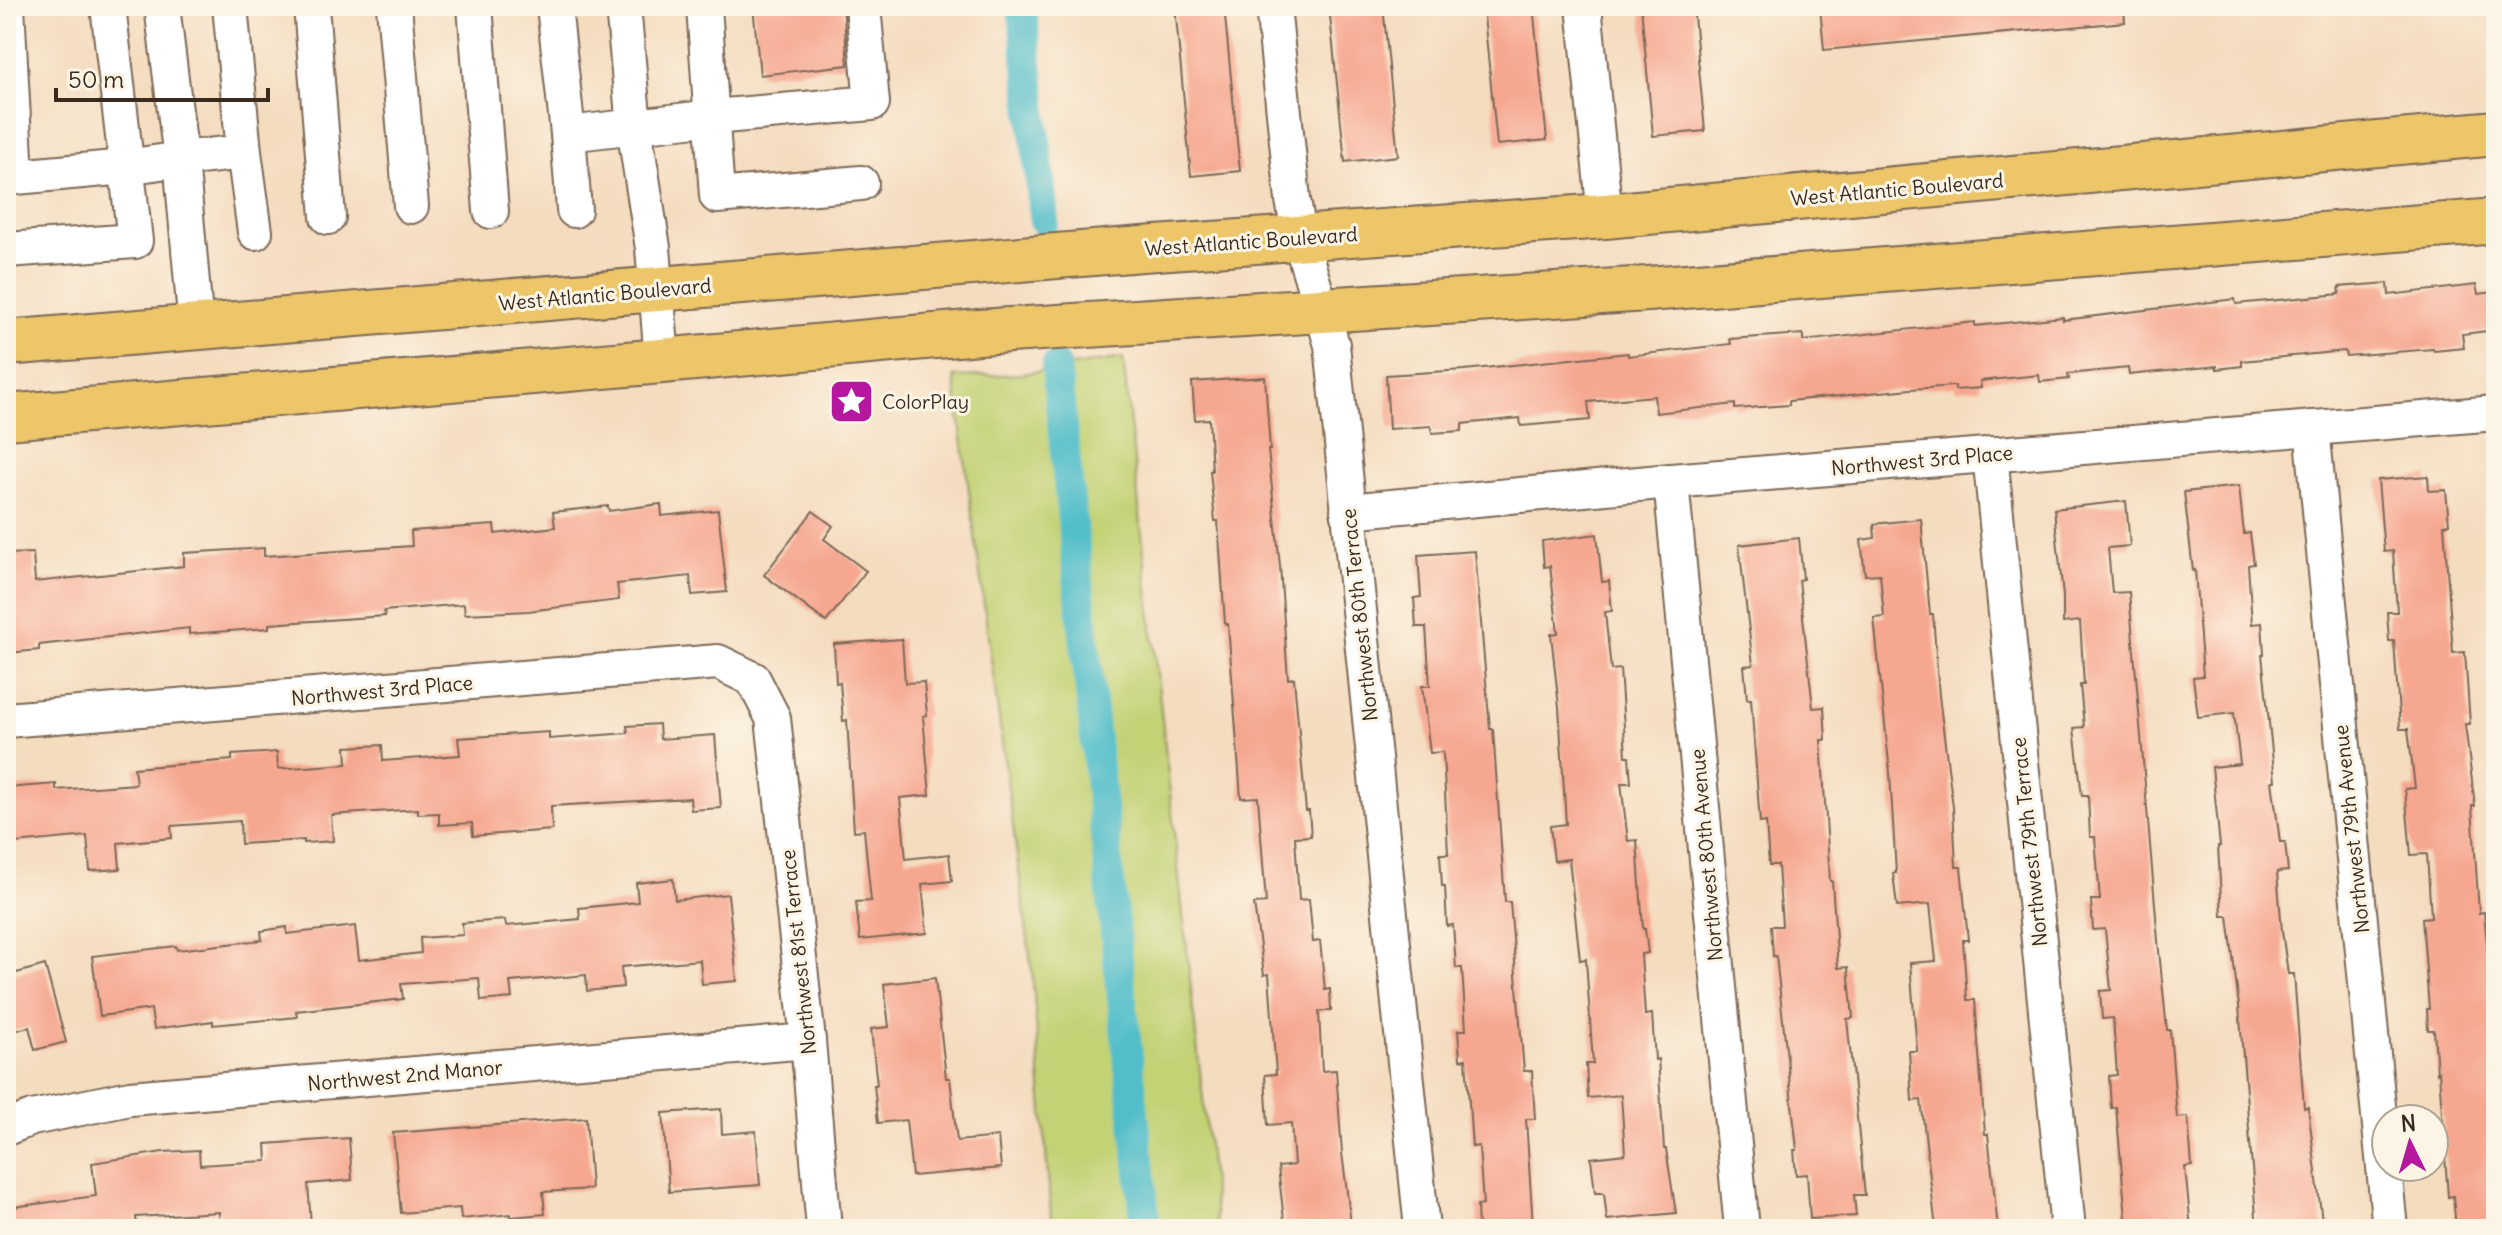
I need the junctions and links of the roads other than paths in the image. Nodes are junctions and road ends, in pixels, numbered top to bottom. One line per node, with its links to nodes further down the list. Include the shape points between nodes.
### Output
1 (7, 6): 21 (street)
2 (108, 6): 20 (street)
3 (162, 6): 19 (street)
4 (230, 6): 18 (street)
5 (311, 6): 27 (street)
6 (394, 6): 23 (street)
7 (475, 6): 25 (street)
8 (554, 6): 17 (street)
9 (623, 6): 15 (street)
10 (704, 6): 14 (street)
11 (863, 6): 14 (street, via 872,103)
12 (1273, 6): 30 (street, Northwest 80th Terrace)
13 (1584, 6): 26 (street)
14 (713, 117): 15 (street); 22 (street, via 717,196)
15 (634, 127): 17 (street); 32 (street)
16 (2496, 133): 26 (main road, West Atlantic Boulevard)
17 (568, 134): 24 (street)
18 (244, 152): 19 (street); 29 (street)
19 (181, 159): 20 (street); 34 (street)
20 (126, 167): 21 (street); 31 (street, via 135,241)
21 (11, 178)
22 (861, 183)
23 (411, 206)
24 (574, 210)
25 (491, 211)
26 (1605, 216): 30 (main road, West Atlantic Boulevard)
27 (328, 217)
28 (2496, 221): 33 (main road)
29 (255, 232)
30 (1300, 239): 32 (main road, West Atlantic Boulevard); 33 (street, Northwest 80th Terrace)
31 (6, 250)
32 (656, 289): 34 (main road, West Atlantic Boulevard); 36 (street)
33 (1322, 311): 36 (main road, via 1149,319); 42 (street, Northwest 80th Terrace, via 1332,345)
34 (196, 328): 35 (main road, West Atlantic Boulevard)
35 (6, 343)
36 (662, 361): 38 (main road)
37 (2496, 413): 39 (street, Northwest 3rd Place)
38 (6, 417)
39 (2312, 428): 40 (street, Northwest 3rd Place); 51 (street, Northwest 79th Avenue)
40 (1990, 454): 41 (street, Northwest 3rd Place); 50 (street, Northwest 79th Terrace)
41 (1671, 481): 42 (street, Northwest 3rd Place); 49 (street, Northwest 80th Avenue)
42 (1348, 511): 48 (street, Northwest 80th Terrace)
43 (753, 679): 44 (street, Northwest 3rd Place, via 718,662); 45 (street, Northwest 81st Terrace, via 773,718)
44 (6, 720)
45 (808, 1041): 46 (street, Northwest 2nd Manor, via 130,1098); 47 (street, Northwest 81st Terrace)
46 (6, 1128)
47 (824, 1229)
48 (1422, 1229)
49 (1742, 1229)
50 (2068, 1229)
51 (2390, 1229)

